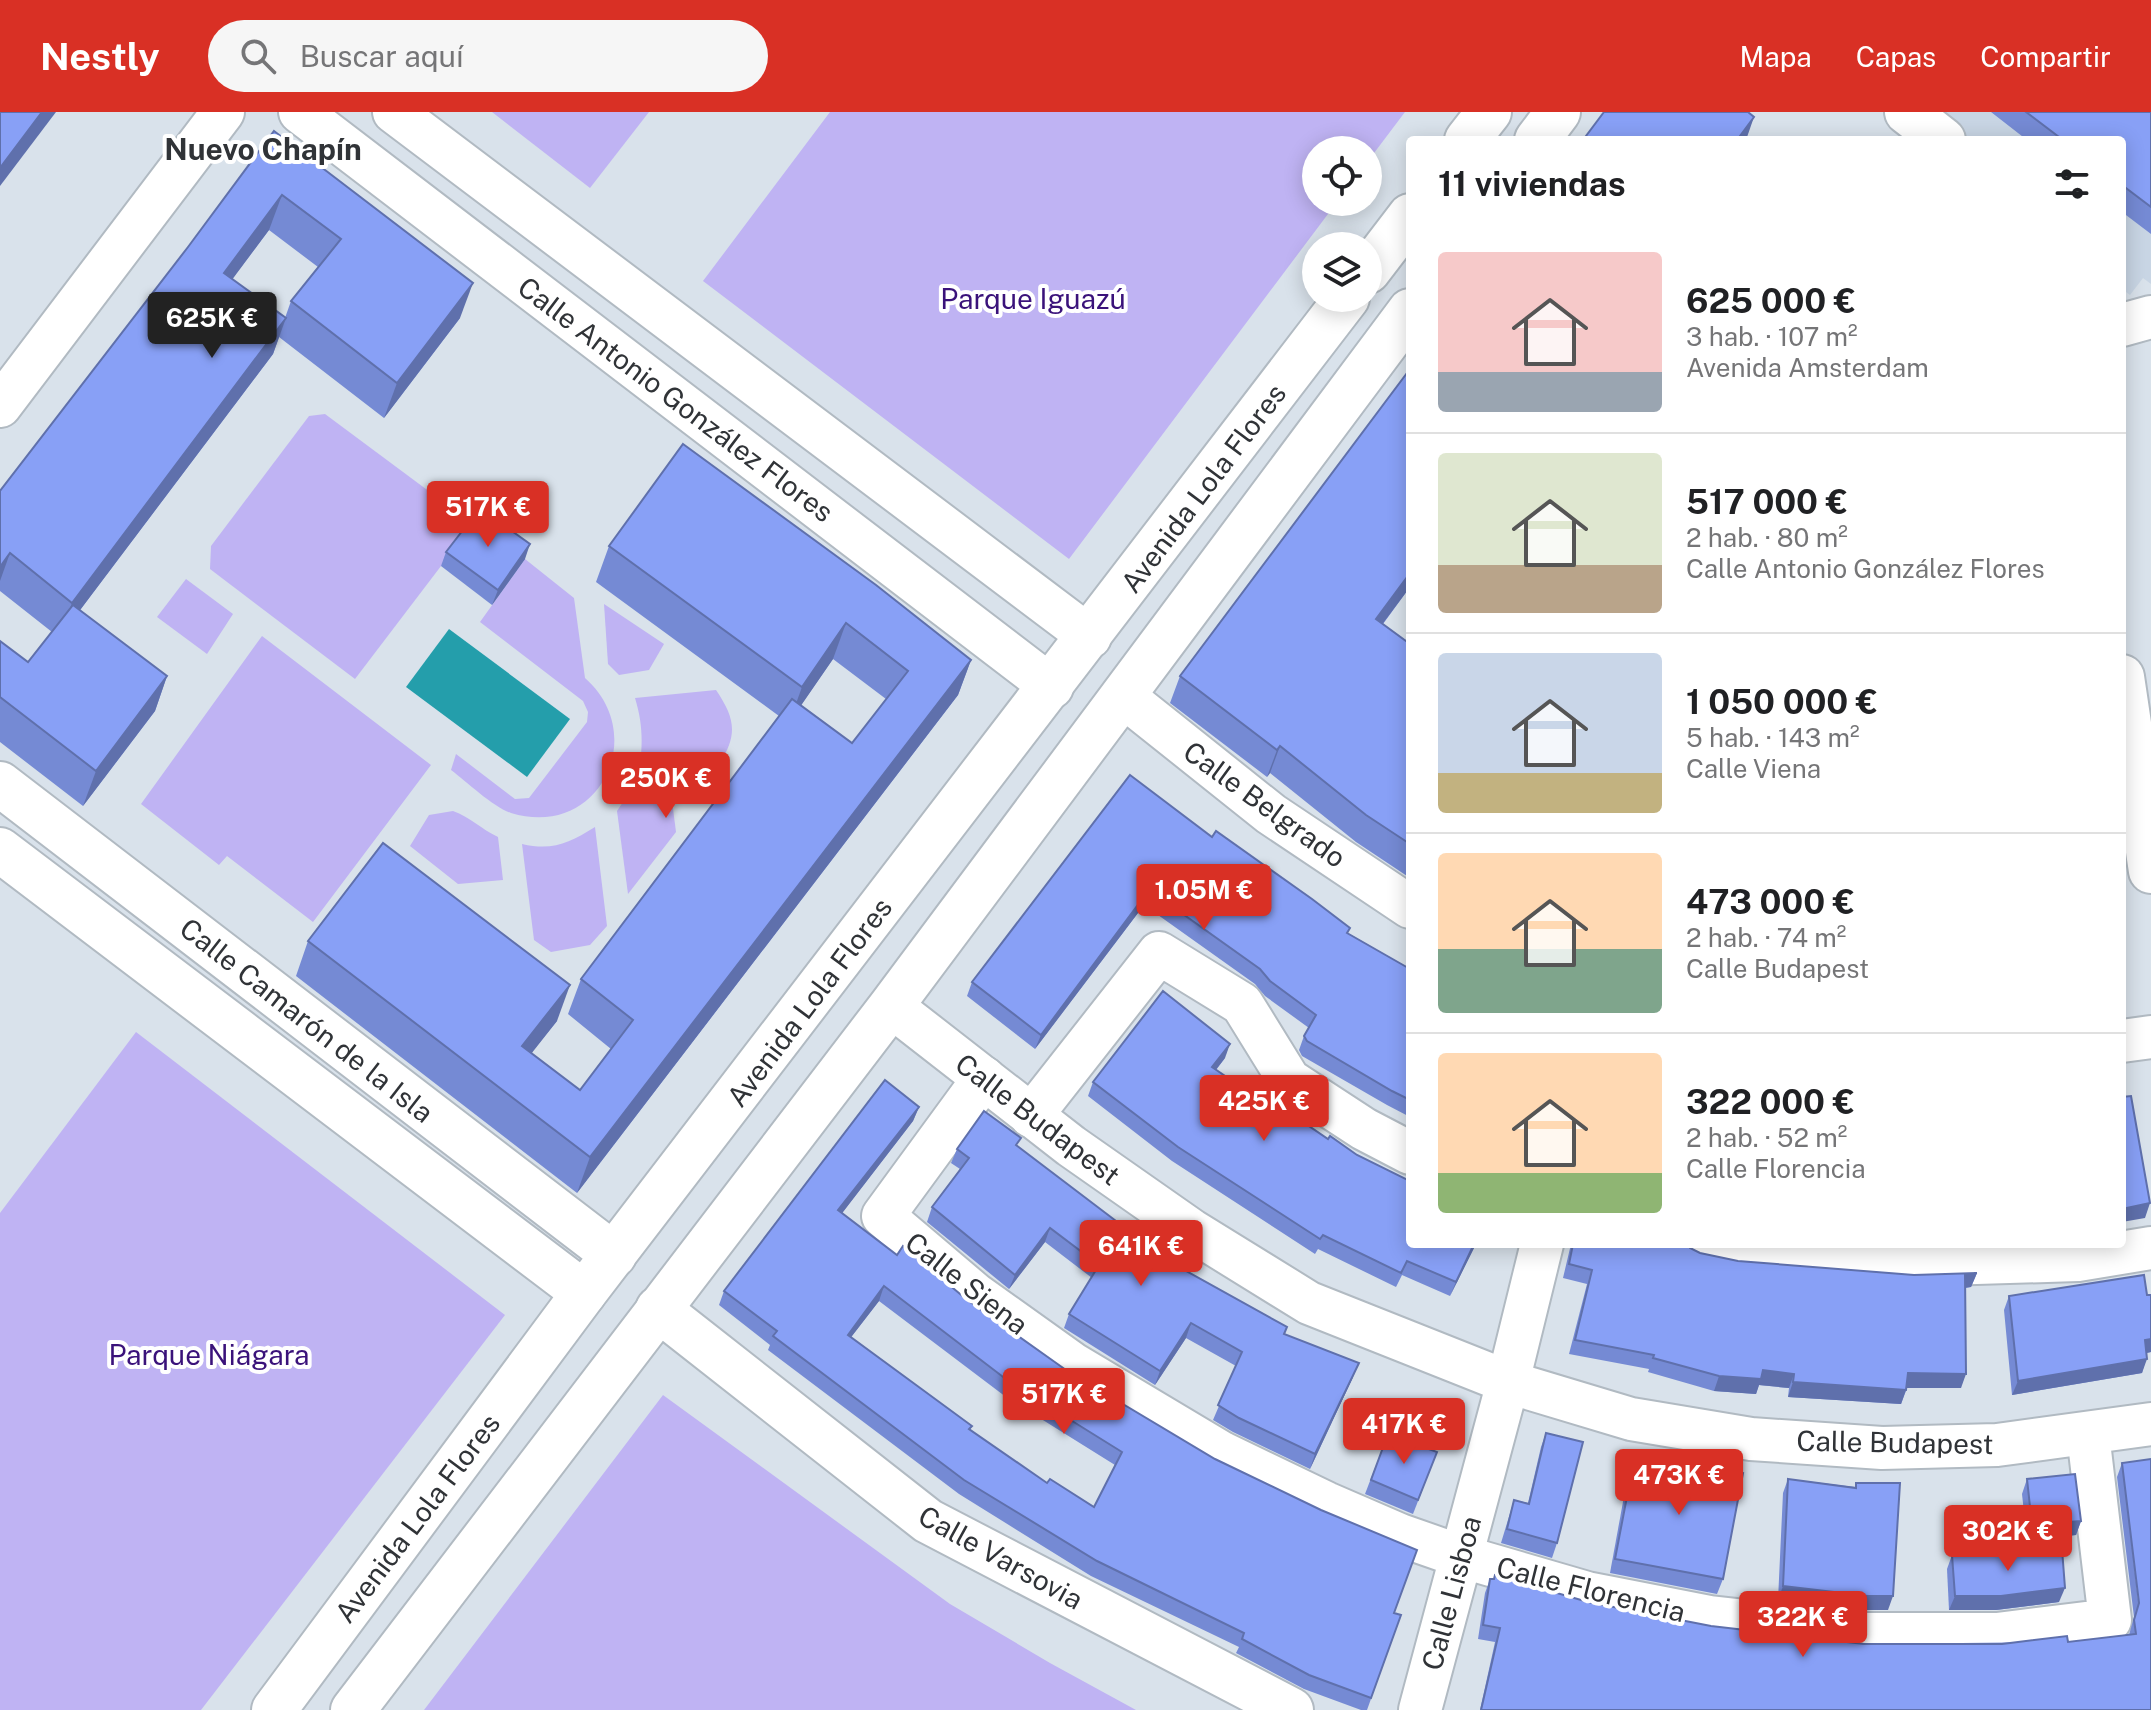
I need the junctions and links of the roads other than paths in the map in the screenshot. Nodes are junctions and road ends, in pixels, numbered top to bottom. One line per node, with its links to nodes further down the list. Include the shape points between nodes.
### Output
1 (223, 112): 16 (street)
2 (300, 112): 18 (street, Calle Antonio González Flores)
3 (394, 112): 17 (street)
4 (1489, 112): 7 (main road)
5 (1558, 112): 8 (main road)
6 (1907, 112): 9 (main road)
7 (1470, 136)
8 (1540, 136)
9 (1938, 136)
10 (1406, 221): 11 (main road)
11 (1382, 253)
12 (1336, 312): 17 (main road, Avenida Lola Flores)
13 (1406, 316): 19 (main road)
14 (2151, 317): 15 (street)
15 (2126, 324)
16 (0, 406)
17 (1090, 637): 18 (main road, Avenida Lola Flores)
18 (1052, 687): 34 (main road, Avenida Lola Flores)
19 (1123, 696): 24 (street, Calle Belgrado, via 1271,814); 25 (main road)
20 (2126, 704): 23 (main road)
21 (0, 784): 34 (main road, Calle Camarón de la Isla)
22 (0, 850): 35 (main road, Calle Camarón de la Isla)
23 (2151, 871)
24 (1406, 904)
25 (891, 1006): 28 (street, Calle Budapest); 36 (main road)
26 (2151, 1037): 27 (street)
27 (2126, 1040)
28 (984, 1078): 29 (street, Calle Budapest); 40 (street, Calle Siena, via 883,1216 975,1294 1073,1364 1208,1445 1338,1509)
29 (1031, 1116): 30 (street, via 1159,953 1242,1004 1289,1080); 37 (street, Calle Budapest, via 1191,1230 1309,1303)
30 (1406, 1151)
31 (1541, 1248): 37 (street, Calle Lisboa)
32 (1720, 1248): 33 (street, via 1911,1265 2078,1260)
33 (2151, 1248)
34 (614, 1255): 35 (main road, Avenida Lola Flores)
35 (584, 1293): 41 (main road, Avenida Lola Flores)
36 (658, 1309): 42 (main road); 43 (main road, Calle Varsovia, via 928,1521)
37 (1508, 1382): 39 (street, Calle Budapest, via 1631,1419 1751,1439 1882,1448 1997,1445); 40 (street, Calle Lisboa)
38 (2151, 1424): 39 (street, Calle Budapest)
39 (2088, 1434): 40 (street, Calle Florencia, via 2110,1620 1997,1634 1861,1634 1710,1617 1587,1593)
40 (1460, 1556): 44 (street, Calle Lisboa)
41 (274, 1710)
42 (353, 1710)
43 (1291, 1710)
44 (1420, 1710)

